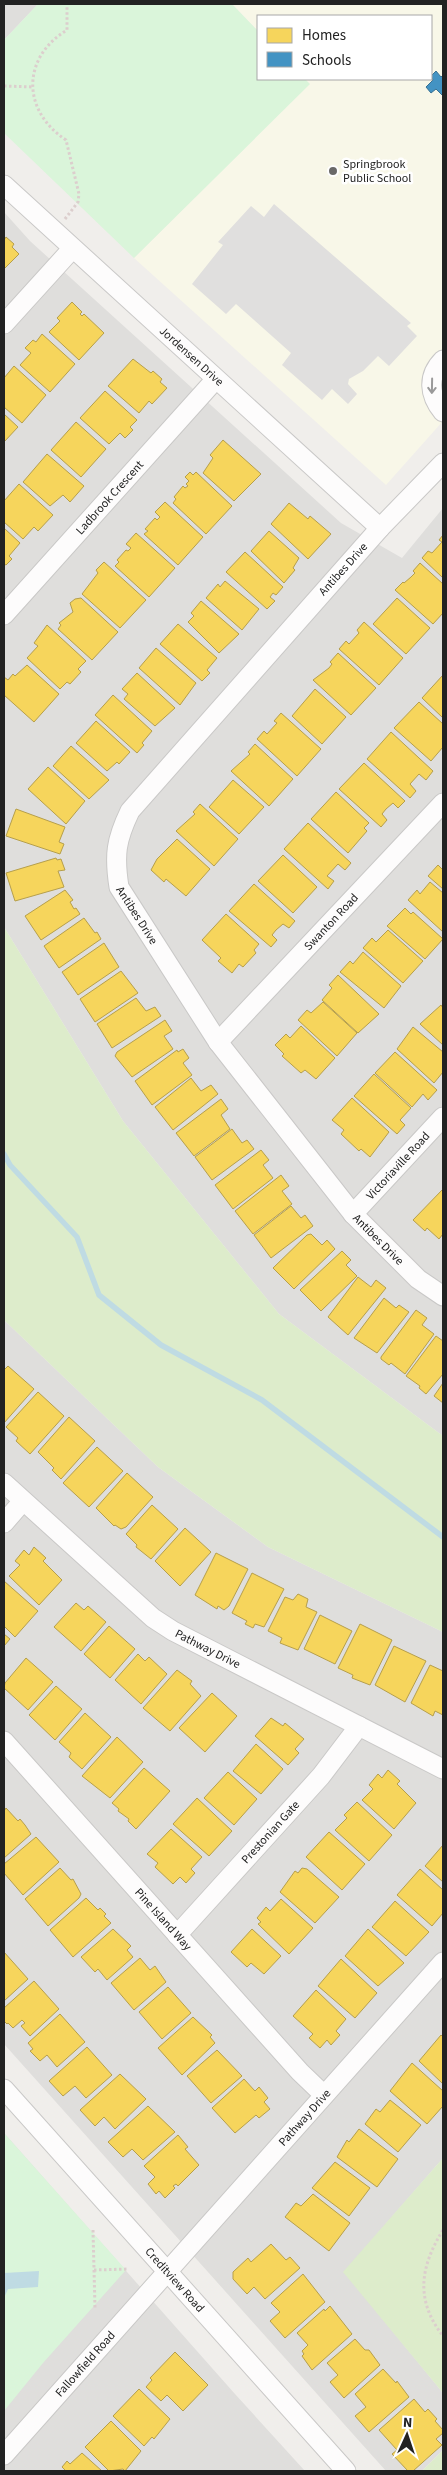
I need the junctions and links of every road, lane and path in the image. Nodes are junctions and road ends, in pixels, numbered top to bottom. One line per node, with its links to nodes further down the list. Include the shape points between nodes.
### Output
1 (67, 4): 3 (path, via 67,30 52,39 42,52 35,68)
2 (4, 86): 3 (path)
3 (33, 87): 5 (path, via 40,117 66,140 79,194 78,202)
4 (4, 185): 5 (street, Jordensen Drive)
5 (54, 233): 6 (street, Jordensen Drive)
6 (72, 249): 7 (street); 9 (street, Jordensen Drive)
7 (4, 324)
8 (443, 360): 10 (street, one-way to 10, via 431,382 434,402)
9 (216, 380): 12 (street, Jordensen Drive); 13 (street, Ladbrook Crescent)
10 (443, 412)
11 (443, 463): 12 (street, Antibes Drive)
12 (380, 528): 15 (street, Antibes Drive, via 130,811 119,834 115,861 119,887)
13 (4, 615)
14 (443, 803): 15 (street, Swanton Road)
15 (218, 1042): 17 (street, Antibes Drive)
16 (443, 1117): 17 (street, Victoriaville Road)
17 (353, 1214): 18 (street, Antibes Drive, via 418,1279)
18 (443, 1296)
19 (4, 1483): 20 (street, Pathway Drive)
20 (23, 1501): 21 (street); 22 (street, Pathway Drive, via 159,1622)
21 (4, 1523)
22 (359, 1726): 24 (street, Pathway Drive); 25 (street, Prestonian Gate, via 321,1776)
23 (4, 1741): 25 (street, Pine Island Way)
24 (443, 1769)
25 (177, 1935): 28 (street, Pine Island Way)
26 (443, 1962): 28 (street, Pathway Drive)
27 (4, 2089): 33 (street, Creditview Road)
28 (324, 2095): 33 (street, Pathway Drive)
29 (93, 2230): 31 (path)
30 (443, 2230): 35 (path, via 427,2259 423,2282 424,2300)
31 (94, 2270): 32 (path); 34 (path)
32 (129, 2270)
33 (167, 2271): 36 (street, Fallowfield Road); 37 (street, Creditview Road)
34 (95, 2308)
35 (443, 2336)
36 (4, 2455)
37 (346, 2471)

